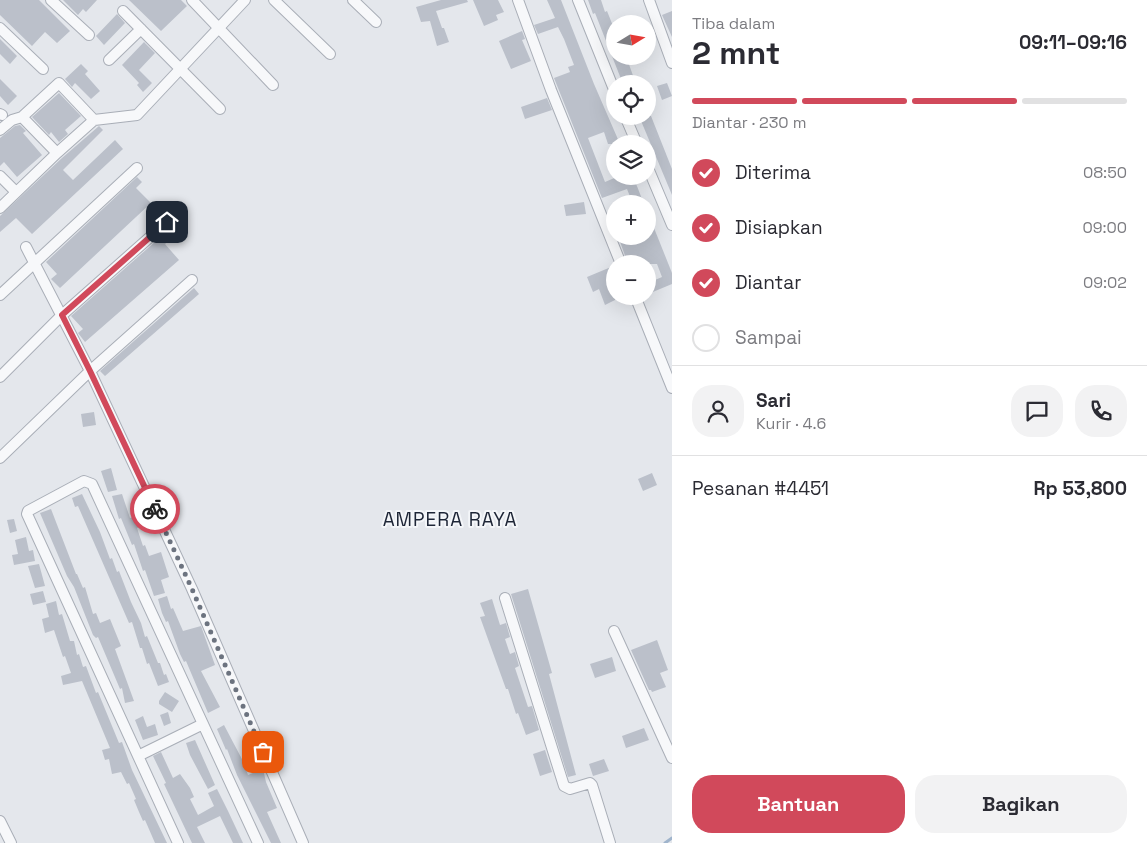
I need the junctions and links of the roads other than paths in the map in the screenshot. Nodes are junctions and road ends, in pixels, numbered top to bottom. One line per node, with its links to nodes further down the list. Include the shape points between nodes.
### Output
1 (51, 0): 14 (street)
2 (192, 0): 12 (street)
3 (244, 0): 12 (street)
4 (274, 0): 15 (street)
5 (353, 0): 10 (street)
6 (518, 0): 35 (street)
7 (578, 0): 20 (street)
8 (649, 0): 17 (street)
9 (123, 10): 13 (street)
10 (376, 22)
11 (0, 28): 18 (street)
12 (219, 28): 19 (street); 21 (street)
13 (141, 29): 16 (street); 19 (street)
14 (89, 35)
15 (330, 54)
16 (109, 60)
17 (672, 63)
18 (43, 69)
19 (180, 69): 22 (street); 24 (street, via 137,115)
20 (608, 75)
21 (273, 85)
22 (220, 109)
23 (22, 117): 24 (street, via 59,83); 25 (street, via 12,120); 26 (street)
24 (94, 120): 26 (street)
25 (0, 130)
26 (57, 152): 30 (street)
27 (137, 168): 36 (street)
28 (0, 176): 30 (street)
29 (655, 185): 33 (street)
30 (16, 192): 31 (street)
31 (0, 208)
32 (167, 222): 40 (street)
33 (672, 225)
34 (26, 247): 36 (street)
35 (617, 255)
36 (34, 262): 38 (street); 40 (street)
37 (192, 280): 41 (street)
38 (0, 295)
39 (639, 305): 43 (street)
40 (62, 315): 41 (street); 42 (street)
41 (90, 371): 44 (street); 54 (street, via 192,589)
42 (0, 377)
43 (672, 388)
44 (0, 458)
45 (505, 598): 55 (street, via 564,786 570,789 592,785)
46 (614, 631): 49 (street)
47 (203, 724): 48 (street); 48 (street, via 92,484 84,481 27,514); 53 (street)
48 (138, 756): 52 (street)
49 (672, 758)
50 (0, 821): 51 (street)
51 (11, 843)
52 (178, 843)
53 (258, 843)
54 (303, 843)
55 (610, 843)

